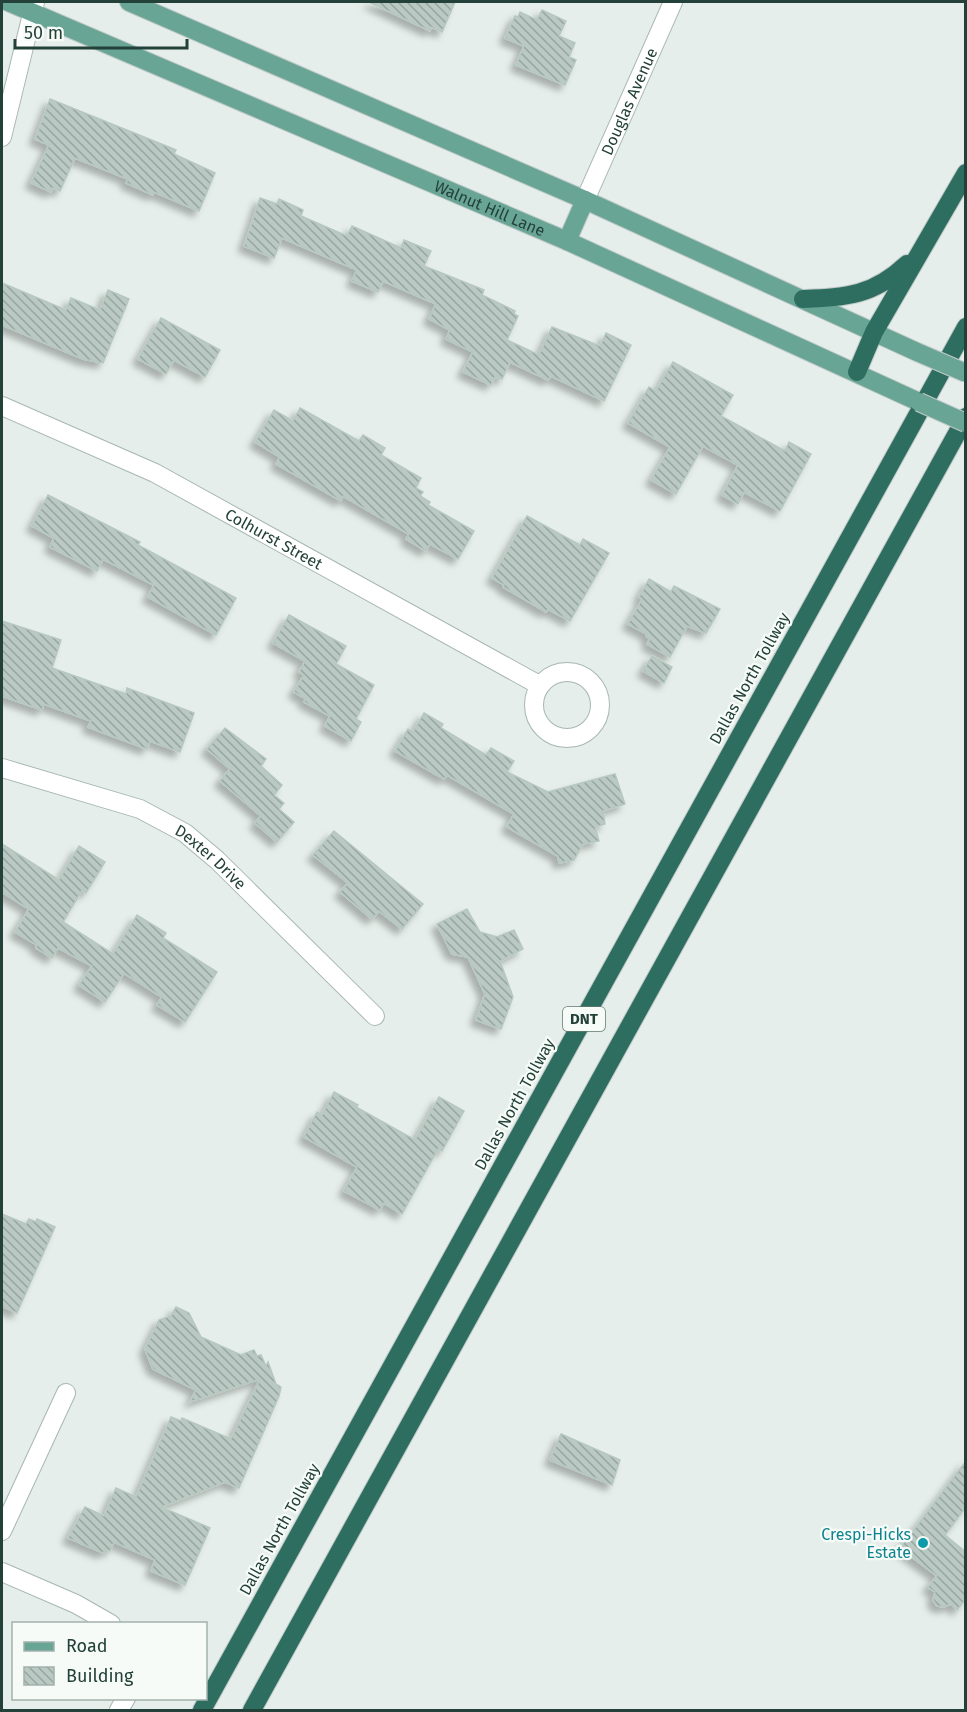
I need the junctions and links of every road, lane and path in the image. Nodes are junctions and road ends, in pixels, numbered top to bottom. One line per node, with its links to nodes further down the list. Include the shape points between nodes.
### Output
1 (8, 2): 4 (main road, Walnut Hill Lane)
2 (129, 2): 7 (main road)
3 (673, 2): 7 (street, Douglas Avenue)
4 (34, 7): 5 (street); 8 (main road, Walnut Hill Lane)
5 (2, 137)
6 (966, 173): 9 (highway)
7 (585, 200): 8 (main road); 10 (main road)
8 (567, 241): 13 (main road, Walnut Hill Lane)
9 (919, 252): 10 (highway, via 890,279 859,295); 12 (highway)
10 (803, 299): 12 (main road)
11 (966, 327): 25 (highway, Dallas North Tollway / DNT)
12 (874, 332): 13 (highway); 14 (main road, bridge)
13 (857, 372): 17 (main road, Walnut Hill Lane, bridge)
14 (966, 373)
15 (2, 406): 18 (street, Colhurst Street, via 154,473)
16 (966, 417): 26 (highway, DNT)
17 (966, 423)
18 (539, 685)
19 (2, 768): 20 (street, Dexter Drive, via 140,809 185,833 218,860)
20 (375, 1016)
21 (66, 1393): 22 (street)
22 (2, 1531)
23 (2, 1572): 24 (street)
24 (109, 1622)
25 (202, 1710)
26 (252, 1710)

